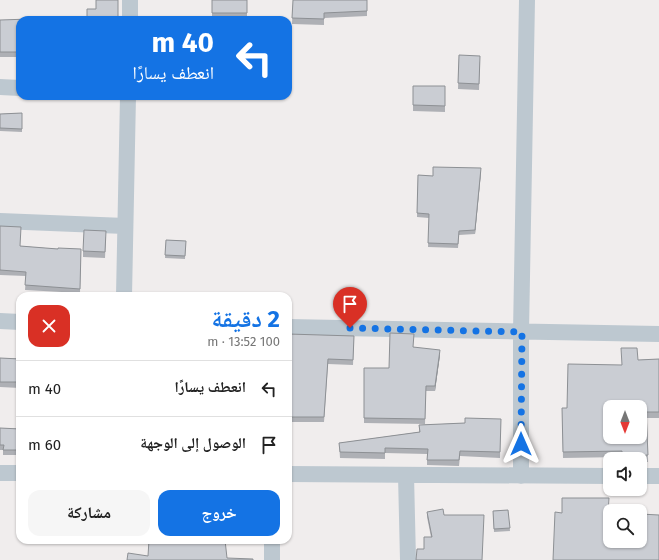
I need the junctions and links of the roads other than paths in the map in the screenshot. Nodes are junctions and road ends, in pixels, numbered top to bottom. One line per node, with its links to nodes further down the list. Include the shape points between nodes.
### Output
1 (130, 0): 3 (street)
2 (527, 0): 13 (street)
3 (130, 16)
4 (0, 87): 5 (street)
5 (16, 88)
6 (128, 100): 8 (street)
7 (0, 222): 8 (street)
8 (125, 226): 9 (street)
9 (124, 292)
10 (0, 321): 11 (street)
11 (16, 322)
12 (292, 327): 13 (street)
13 (522, 332): 14 (street); 19 (street)
14 (659, 334)
15 (0, 473): 16 (street)
16 (16, 473)
17 (292, 474): 18 (street)
18 (406, 475): 19 (street); 25 (street)
19 (520, 476): 20 (street)
20 (603, 476)
21 (647, 476): 22 (street)
22 (659, 476)
23 (272, 544): 24 (street)
24 (272, 560)
25 (408, 560)

